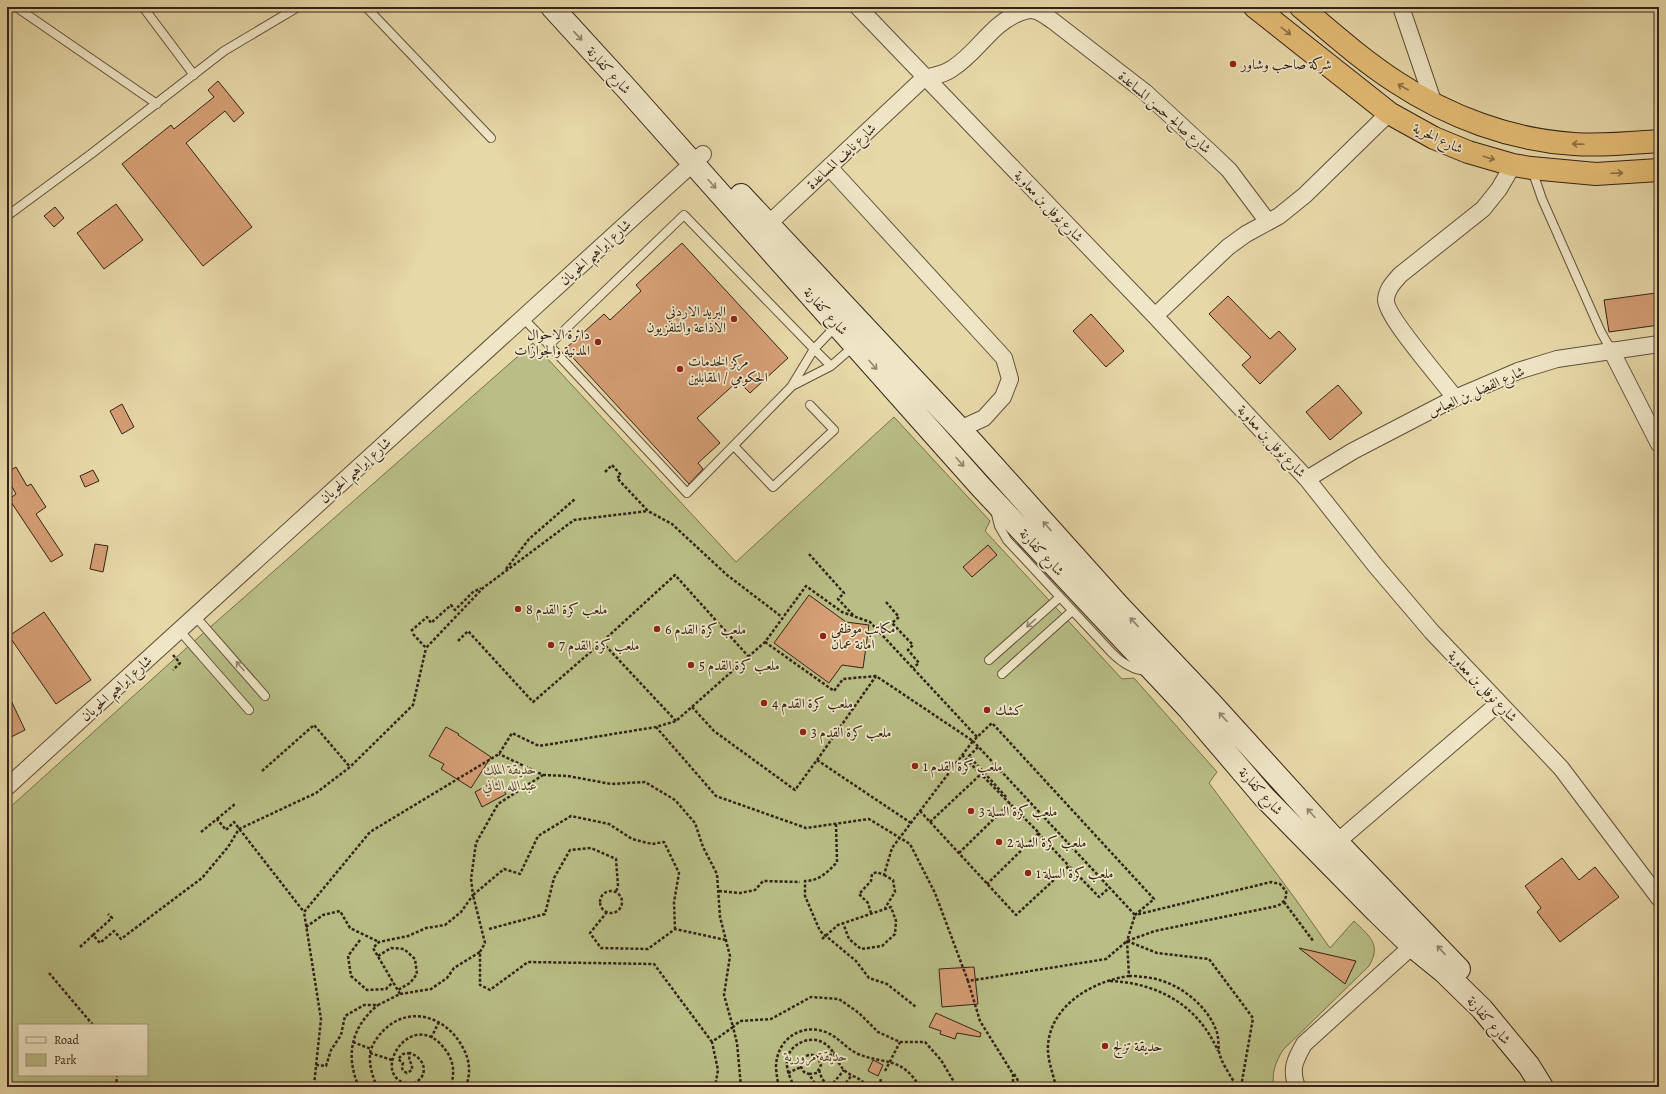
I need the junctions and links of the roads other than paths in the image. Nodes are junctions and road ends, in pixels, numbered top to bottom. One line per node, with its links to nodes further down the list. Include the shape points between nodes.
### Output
1 (16, 7): 13 (lane)
2 (143, 7): 11 (lane)
3 (298, 7): 11 (lane, via 224,51)
4 (366, 7): 16 (lane)
5 (552, 7): 18 (street, شارع كفارنة, one-way to 18)
6 (571, 7): 18 (street, شارع كفارنة)
7 (858, 7): 12 (street, شارع نوفل بن معاوية)
8 (1255, 7): 15 (highway, شارع الحرية, one-way to 15)
9 (1301, 7): 14 (highway, شارع الحرية, one-way to 9, via 1395,82)
10 (1401, 7): 14 (street)
11 (194, 75): 13 (lane)
12 (924, 78): 20 (street, شارع نايف المساعدة); 23 (street, شارع صالح حسن المساعدة, via 939,75 953,68 1009,17 1031,10 1041,13 1140,88 1210,152 1229,170); 25 (street, شارع نوفل بن معاوية)
13 (157, 104): 22 (lane)
14 (1434, 104): 17 (highway, شارع الحرية, one-way to 14, via 1574,144 1510,134)
15 (1388, 113): 19 (highway, شارع الحرية, one-way to 19, via 1434,138 1468,152); 23 (street, via 1305,195)
16 (491, 138)
17 (1659, 141)
18 (698, 158): 24 (street, شارع كفارنة); 26 (street, شارع إبراهيم الحويان)
19 (1522, 166): 21 (highway, شارع الحرية, one-way to 21, via 1596,174); 32 (lane, via 1542,199); 35 (street, via 1483,209 1400,276 1390,287 1386,300 1398,326)
20 (829, 167): 24 (street, شارع نايف المساعدة); 37 (street, via 1004,358 1010,379 1003,397 984,418)
21 (1659, 170)
22 (7, 216)
23 (1268, 222): 25 (street, via 1228,247)
24 (763, 229): 27 (street, شارع كفارنة); 37 (street, شارع كفارنة)
25 (1155, 316): 40 (street, شارع نوفل بن معاوية)
26 (523, 318): 29 (lane); 44 (street, شارع إبراهيم الحويان)
27 (838, 324): 30 (street, شارع كفارنة); 31 (lane)
28 (1659, 344): 32 (street, شارع الفضل بن العباس)
29 (549, 345): 31 (lane, via 684,215); 39 (lane, via 687,493)
30 (856, 345): 33 (lane); 41 (street, شارع كفارنة, one-way to 41)
31 (814, 349): 33 (lane); 34 (lane)
32 (1611, 350): 35 (street, شارع الفضل بن العباس, via 1557,359 1518,371); 38 (street)
33 (830, 366): 34 (lane)
34 (791, 386): 39 (lane)
35 (1455, 398): 40 (street, شارع الفضل بن العباس, via 1353,451)
36 (810, 405): 39 (lane, via 834,430 773,487)
37 (960, 428): 53 (street, شارع كفارنة, one-way to 37, via 1114,601)
38 (1659, 444)
39 (734, 446)
40 (1307, 479): 50 (street, شارع نوفل بن معاوية, via 1432,632)
41 (993, 500): 42 (lane, via 995,513 1007,540); 47 (street, شارع كفارنة)
42 (1060, 597): 43 (lane); 46 (lane, one-way to 46)
43 (1072, 611): 47 (lane, via 1120,661 1130,667); 48 (lane)
44 (195, 616): 45 (street, شارع إبراهيم الحويان); 49 (lane, one-way to 44)
45 (179, 630): 51 (lane); 52 (street, شارع إبراهيم الحويان)
46 (989, 660)
47 (1154, 672): 55 (street, شارع كفارنة, via 1264,796 1359,894)
48 (1002, 674)
49 (265, 696)
50 (1499, 702): 53 (street); 54 (street, شارع نوفل بن معاوية, via 1561,768)
51 (249, 710)
52 (7, 787)
53 (1337, 842): 55 (street, شارع كفارنة)
54 (1659, 898)
55 (1419, 940): 56 (street, via 1304,1044 1295,1060 1293,1076); 57 (street, شارع كفارنة, via 1444,972 1482,1009 1529,1066); 58 (street, شارع كفارنة, one-way to 55, via 1518,1033 1489,1000)
56 (1297, 1087)
57 (1542, 1087)
58 (1555, 1087)

